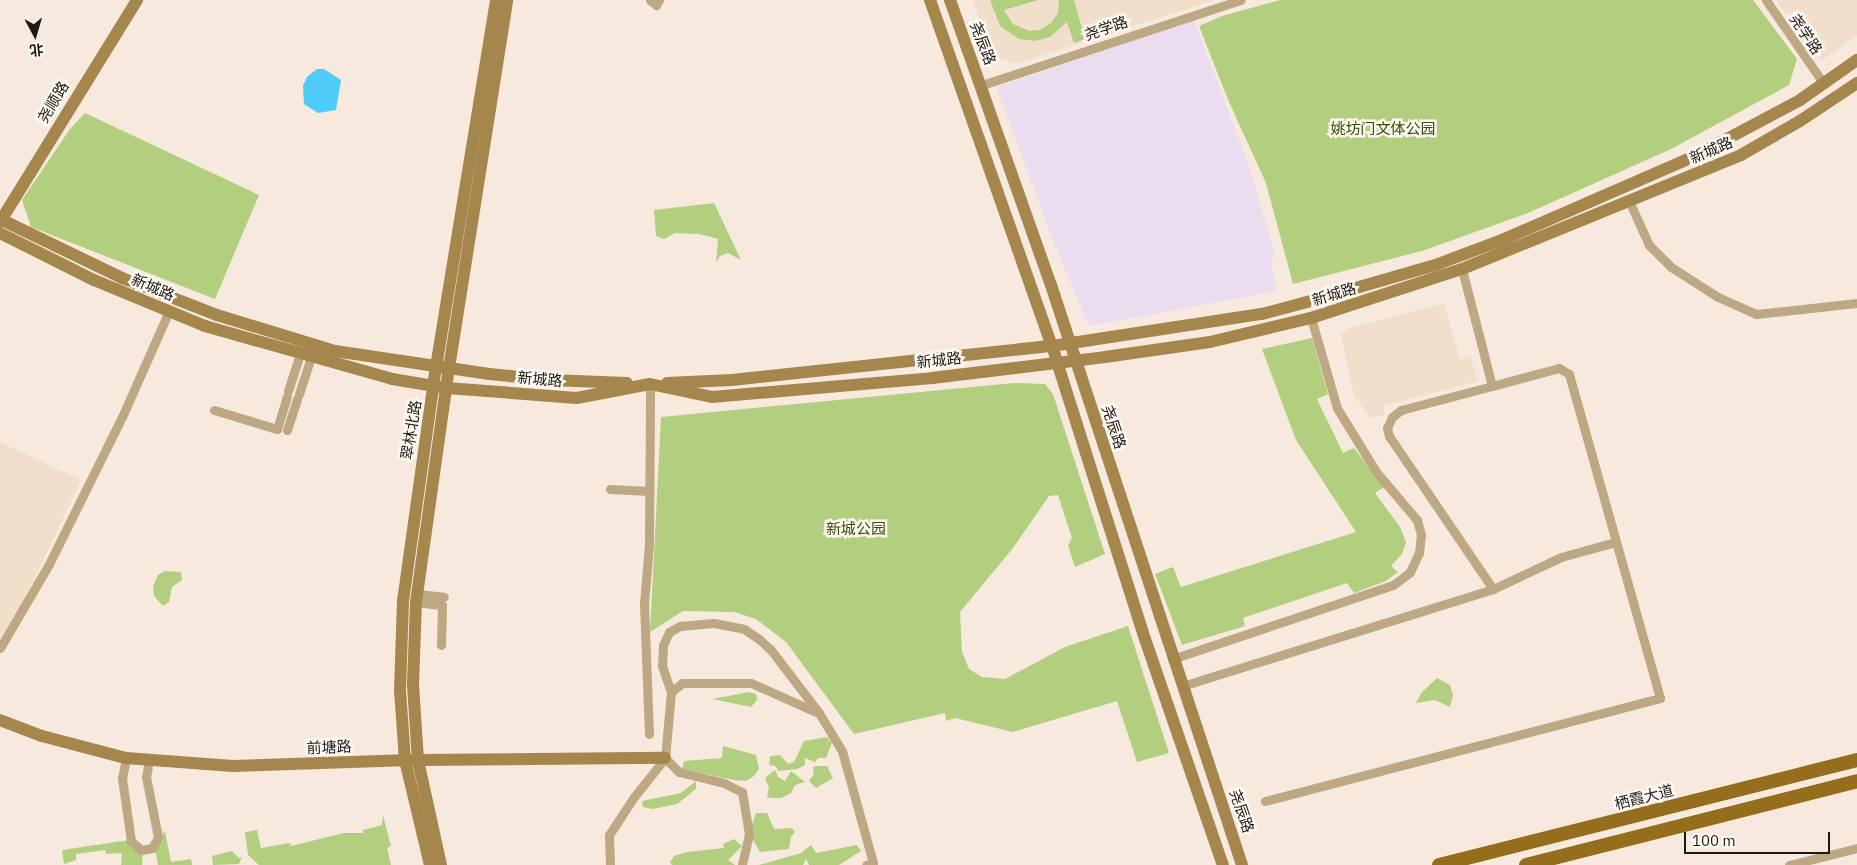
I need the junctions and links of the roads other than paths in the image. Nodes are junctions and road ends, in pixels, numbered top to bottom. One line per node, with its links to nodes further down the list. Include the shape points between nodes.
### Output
1 (137, 0): 15 (main road, 尧顺路)
2 (496, 0): 26 (main road, 翠林北路)
3 (508, 0): 26 (main road, 翠林北路)
4 (650, 0): 5 (street, via 656,5)
5 (659, 0)
6 (930, 0): 22 (main road)
7 (950, 0): 13 (main road, 尧辰路)
8 (1240, 0): 13 (street, 尧学路)
9 (1766, 0): 12 (street, 尧学路)
10 (1857, 60): 12 (main road, 新城路)
11 (1857, 83): 14 (main road, 新城路, via 1741,155)
12 (1824, 84): 21 (main road, 新城路, via 1693,157 1502,240 1438,264 1262,314)
13 (982, 85): 21 (main road, 尧辰路)
14 (1629, 201): 17 (main road, 新城路); 18 (street, via 1649,244 1672,267 1718,297 1756,314)
15 (1, 220): 26 (main road, 新城路, via 122,278 262,331 335,351)
16 (0, 233): 19 (main road, 新城路, via 94,280)
17 (1462, 270): 20 (main road, 新城路); 28 (street)
18 (1857, 303)
19 (169, 311): 23 (main road, 新城路, via 205,326); 39 (street, via 122,417 50,564)
20 (1311, 318): 24 (main road, 新城路, via 1210,342); 40 (street, via 1337,408 1377,473 1417,520 1421,535 1419,553 1410,572 1393,585)
21 (1069, 344): 22 (main road, 新城路); 24 (main road, 尧辰路)
22 (1052, 346): 25 (main road); 26 (main road, 新城路, via 732,380 550,380)
23 (305, 354): 29 (main road, 新城路, via 392,379); 30 (street, via 277,429); 31 (street, via 298,397)
24 (1075, 361): 25 (main road, 新城路); 40 (main road, 尧辰路)
25 (1057, 363): 27 (main road, 新城路, via 712,397); 59 (main road, via 1145,639)
26 (442, 368): 29 (main road, 翠林北路)
27 (650, 384): 29 (main road, 新城路, via 577,398); 33 (street)
28 (1492, 386): 34 (street, via 1559,368 1569,374); 35 (street, via 1401,410 1392,417 1387,428 1389,436)
29 (441, 387): 37 (main road, 翠林北路); 49 (main road, 翠林北路, via 403,601 400,691)
30 (214, 410)
31 (287, 430)
32 (610, 489): 33 (street)
33 (649, 491): 45 (street, via 644,632)
34 (1616, 542): 35 (street, via 1560,557); 52 (street, via 1660,698)
35 (1493, 589): 41 (street)
36 (444, 597): 37 (street)
37 (417, 598): 38 (street, via 442,605); 49 (main road, 翠林北路)
38 (441, 645)
39 (0, 648)
40 (1172, 659): 41 (main road, 尧辰路)
41 (1182, 686): 60 (main road, 尧辰路)
42 (671, 692): 43 (street, via 682,683 751,683); 43 (street, via 661,654 669,632 680,626 731,625 751,634 771,650); 47 (street)
43 (819, 713): 58 (street, via 842,751 872,863)
44 (0, 720): 46 (main road, 前塘路, via 42,736)
45 (649, 734)
46 (126, 758): 48 (main road, 前塘路); 48 (street, via 122,778 131,841 141,850 152,848 158,837 146,777)
47 (665, 758): 49 (main road, 前塘路); 56 (street, via 634,796 610,835); 57 (street, via 679,772 724,782 742,792 749,834)
48 (149, 760): 49 (main road, 前塘路, via 233,766)
49 (411, 760): 54 (main road, 翠林北路); 55 (main road, 翠林北路)
50 (1857, 760): 61 (main road, 栖霞大道)
51 (1857, 781): 62 (main road)
52 (1265, 801)
53 (1857, 848): 63 (street)
54 (430, 865)
55 (441, 865)
56 (610, 865)
57 (742, 865)
58 (866, 865)
59 (1223, 865)
60 (1242, 865)
61 (1439, 865)
62 (1526, 865)
63 (1789, 865)

